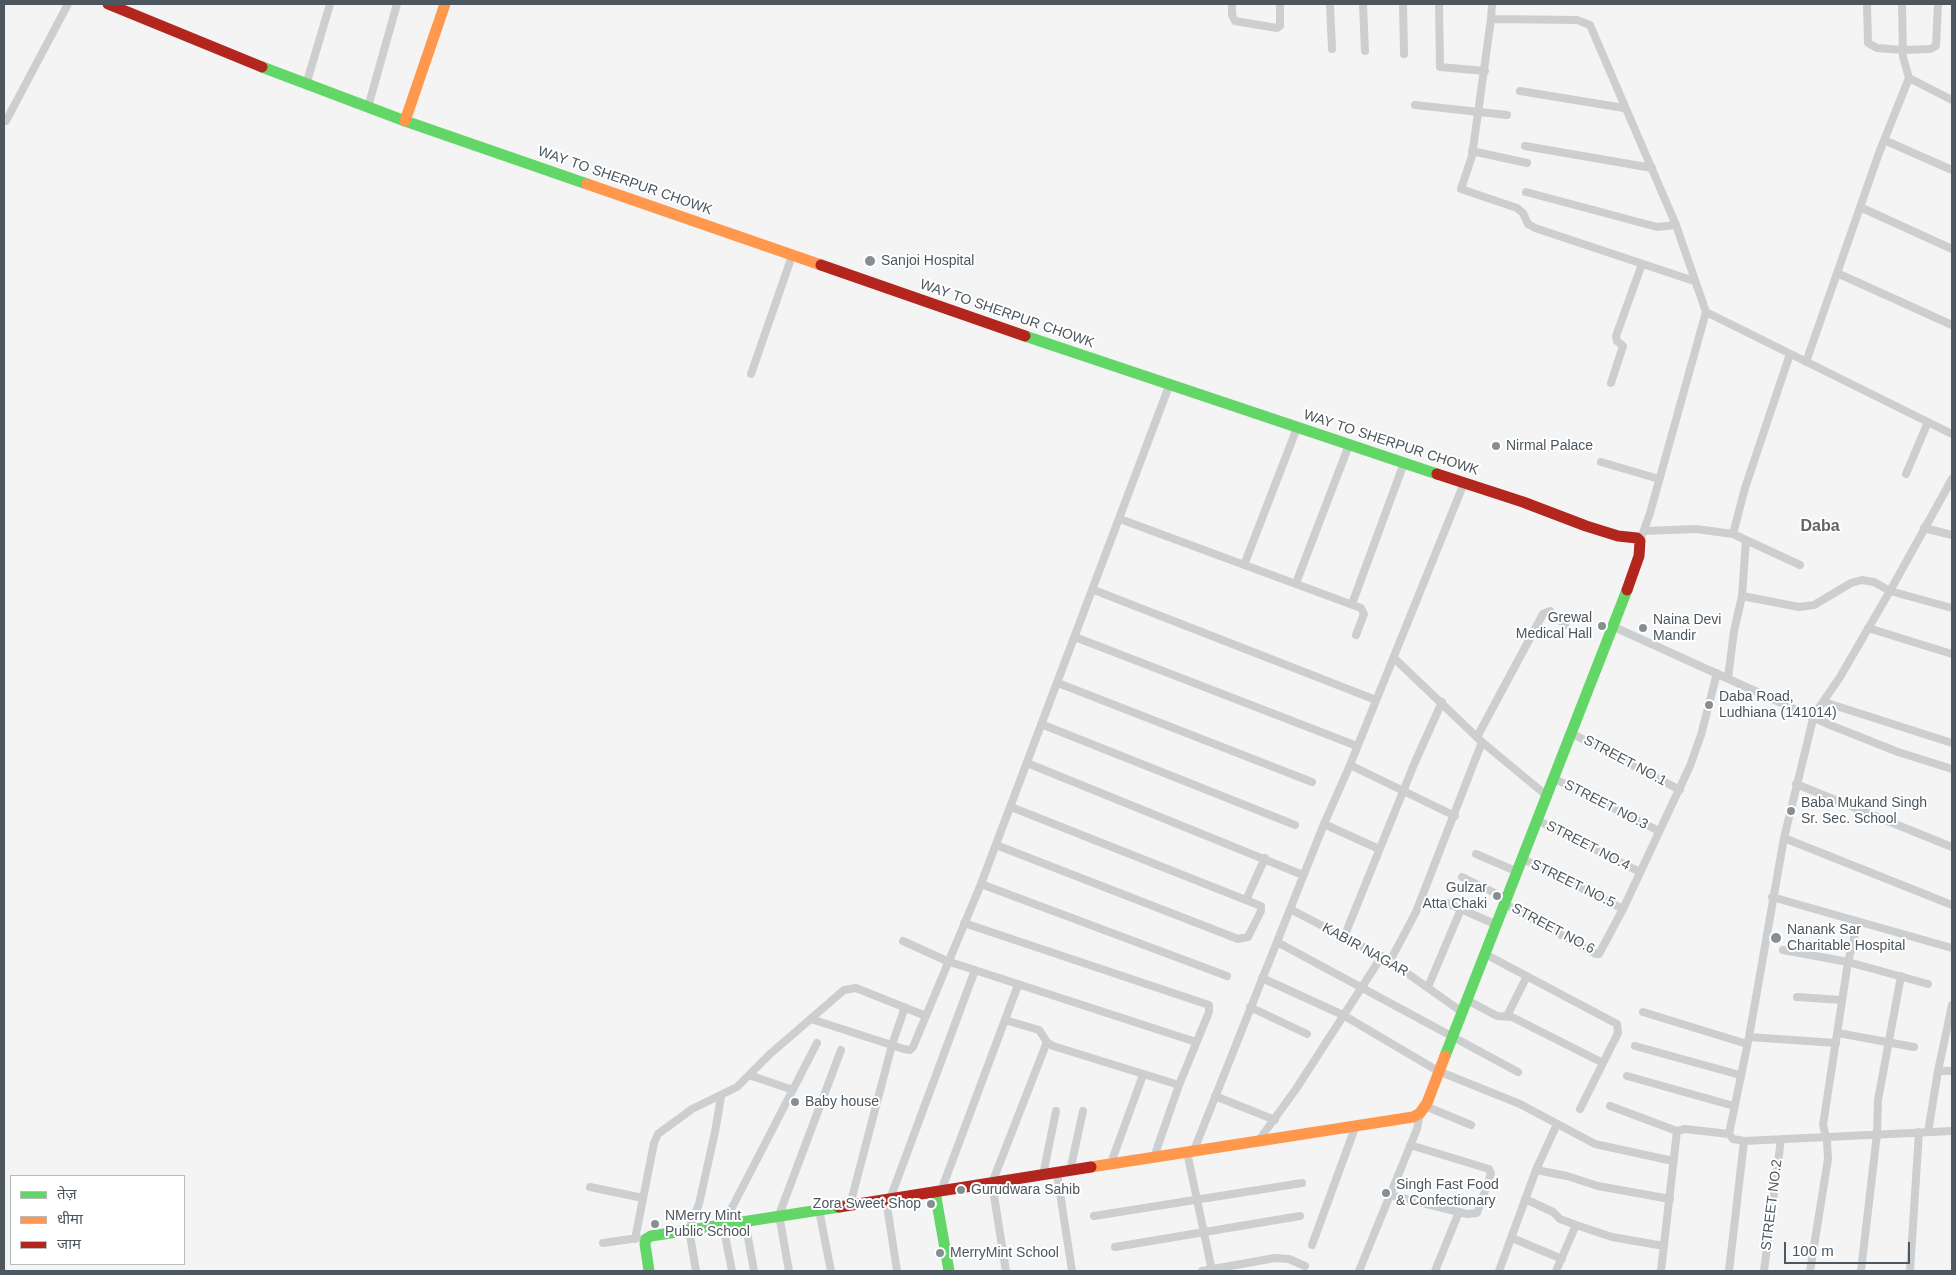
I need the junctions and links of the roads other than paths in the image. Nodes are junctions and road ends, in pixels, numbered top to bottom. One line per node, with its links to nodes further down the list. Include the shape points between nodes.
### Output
1 (68, 4): 32 (street)
2 (108, 4): 23 (street, WAY TO SHERPUR CHOWK)
3 (330, 4): 23 (street)
4 (397, 4): 27 (street)
5 (445, 4): 31 (street)
6 (1232, 4): 7 (street, via 1235,21 1277,28 1280,26)
7 (1280, 4)
8 (1330, 4): 17 (street)
9 (1363, 4): 19 (street)
10 (1403, 4): 20 (street)
11 (1439, 4): 21 (street, via 1440,67)
12 (1492, 4): 16 (street)
13 (1867, 4): 18 (street, via 1868,43 1877,48)
14 (1902, 4): 18 (street)
15 (1938, 4): 18 (street, via 1936,46)
16 (1491, 19): 21 (street); 28 (street, via 1577,20 1590,25)
17 (1332, 49)
18 (1903, 50): 22 (street)
19 (1365, 51)
20 (1404, 54)
21 (1485, 71): 29 (street)
22 (1910, 78): 25 (street); 33 (street)
23 (306, 85): 27 (street, WAY TO SHERPUR CHOWK)
24 (1520, 91): 28 (street)
25 (1952, 100)
26 (1415, 105): 29 (street)
27 (368, 106): 31 (street, WAY TO SHERPUR CHOWK)
28 (1624, 108): 37 (street)
29 (1479, 112): 30 (street); 35 (street)
30 (1507, 115)
31 (405, 121): 43 (street, WAY TO SHERPUR CHOWK)
32 (5, 122)
33 (1884, 140): 38 (street); 40 (street)
34 (1525, 146): 37 (street)
35 (1472, 151): 36 (street); 44 (street, via 1461,189 1517,208 1528,224 1535,228)
36 (1527, 163)
37 (1652, 168): 41 (street)
38 (1952, 170)
39 (1526, 192): 41 (street, via 1658,227)
40 (1860, 207): 42 (street); 45 (street)
41 (1676, 225): 46 (street)
42 (1952, 249)
43 (792, 256): 51 (street); 53 (street, WAY TO SHERPUR CHOWK)
44 (1642, 264): 46 (street); 52 (street, via 1616,336 1623,346)
45 (1837, 273): 48 (street); 50 (street)
46 (1694, 281): 47 (street)
47 (1706, 312): 49 (street); 61 (street)
48 (1952, 325)
49 (1790, 354): 50 (street); 66 (street)
50 (1806, 362): 54 (street)
51 (751, 374)
52 (1611, 383)
53 (1169, 386): 55 (street, WAY TO SHERPUR CHOWK); 64 (street)
54 (1928, 422): 56 (street); 60 (street)
55 (1297, 428): 57 (street, WAY TO SHERPUR CHOWK); 70 (street)
56 (1952, 434)
57 (1349, 445): 59 (street, WAY TO SHERPUR CHOWK); 72 (street)
58 (1601, 462): 61 (street)
59 (1404, 463): 63 (street, WAY TO SHERPUR CHOWK); 76 (street)
60 (1906, 474)
61 (1659, 479): 68 (street)
62 (1952, 479): 65 (street)
63 (1464, 483): 68 (street, WAY TO SHERPUR CHOWK, via 1618,536); 84 (street)
64 (1120, 519): 70 (street); 73 (street)
65 (1924, 528): 67 (street); 74 (street)
66 (1733, 534): 68 (street, via 1696,529); 69 (street)
67 (1952, 535)
68 (1642, 536): 79 (street, via 1639,556)
69 (1746, 540): 71 (street); 75 (street)
70 (1244, 565): 72 (street)
71 (1800, 565)
72 (1296, 584): 76 (street)
73 (1094, 590): 82 (street); 88 (street)
74 (1890, 591): 75 (street, via 1874,582 1862,580 1814,605 1799,608); 77 (street); 80 (street)
75 (1742, 596): 86 (street)
76 (1352, 604): 81 (street, via 1363,611)
77 (1952, 608)
78 (1565, 625): 94 (street, via 1550,611 1543,614)
79 (1614, 628): 85 (street); 93 (street)
80 (1868, 628): 83 (street); 90 (street)
81 (1356, 635)
82 (1076, 637): 87 (street); 96 (street)
83 (1952, 654)
84 (1394, 658): 88 (street); 89 (street)
85 (1717, 673): 86 (street); 103 (street, via 1701,735)
86 (1728, 678): 91 (street)
87 (1058, 683): 92 (street); 101 (street)
88 (1376, 700): 96 (street)
89 (1442, 702): 94 (street); 104 (street)
90 (1824, 702): 91 (street); 95 (street)
91 (1814, 716): 99 (street, via 1898,752); 102 (street)
92 (1041, 724): 97 (street); 110 (street)
93 (1571, 733): 100 (street); 103 (street, STREET NO.1)
94 (1480, 739): 105 (street); 107 (street)
95 (1952, 743)
96 (1357, 746): 98 (street)
97 (1027, 763): 106 (street); 117 (street)
98 (1350, 765): 104 (street); 109 (street)
99 (1952, 768)
100 (1553, 778): 105 (street); 111 (street, STREET NO.3)
101 (1312, 782)
102 (1796, 784): 112 (street); 114 (street)
103 (1680, 790): 111 (street)
104 (1404, 791): 107 (street); 115 (street)
105 (1546, 795): 108 (street)
106 (1011, 807): 113 (street); 125 (street)
107 (1454, 816): 143 (street, via 1416,912)
108 (1537, 820): 118 (street); 120 (street, STREET NO.4)
109 (1324, 824): 115 (street); 121 (street)
110 (1295, 825)
111 (1659, 831): 120 (street)
112 (1784, 838): 124 (street); 128 (street)
113 (996, 845): 123 (street); 125 (street, via 1243,940 1248,937 1262,909)
114 (1952, 847)
115 (1380, 849): 135 (street)
116 (1476, 854): 119 (street)
117 (1265, 858): 121 (street); 125 (street)
118 (1523, 859): 119 (street); 131 (street, STREET NO.5)
119 (1518, 872): 126 (street)
120 (1640, 872): 131 (street)
121 (1303, 875): 129 (street)
122 (1462, 877): 126 (street, STREET NO.6)
123 (981, 884): 133 (street); 146 (street)
124 (1772, 897): 132 (street); 170 (street)
125 (1246, 900)
126 (1506, 902): 131 (street, STREET NO.6, via 1596,954); 134 (street)
127 (1447, 903): 130 (street)
128 (1952, 905)
129 (1290, 909): 135 (street, KABIR NAGAR); 137 (street)
130 (1461, 909): 134 (street); 153 (street)
131 (1623, 909)
132 (1858, 922): 138 (street); 144 (street)
133 (964, 923): 142 (street); 172 (street, via 1207,1004 1210,1009)
134 (1497, 925): 140 (street)
135 (1344, 937): 141 (street, KABIR NAGAR)
136 (903, 942): 142 (street)
137 (1277, 942): 149 (street); 152 (street)
138 (1952, 948)
139 (1783, 950): 144 (street)
140 (1485, 954): 147 (street); 155 (street)
141 (1382, 956): 143 (street, KABIR NAGAR); 152 (street)
142 (947, 961): 145 (street); 163 (street)
143 (1390, 961): 153 (street, KABIR NAGAR)
144 (1848, 962): 148 (street); 156 (street)
145 (975, 970): 151 (street); 228 (street)
146 (1227, 976)
147 (1527, 976): 164 (street); 180 (street, via 1614,1020 1618,1033)
148 (1901, 976): 150 (street); 173 (street)
149 (1262, 978): 159 (street); 162 (street)
150 (1928, 984)
151 (1018, 985): 166 (street); 172 (street)
152 (1363, 987): 162 (street); 169 (street)
153 (1428, 987): 160 (street, KABIR NAGAR)
154 (1797, 997): 156 (street)
155 (1467, 1000): 160 (street); 164 (street, via 1492,1014)
156 (1842, 1000): 167 (street)
157 (1952, 1005): 182 (street)
158 (905, 1007): 163 (street); 165 (street, via 849,988); 176 (street)
159 (1250, 1007): 168 (street); 191 (street)
160 (1462, 1012): 169 (street)
161 (1643, 1012): 170 (street)
162 (1343, 1015): 181 (street); 199 (street)
163 (926, 1016): 176 (street, via 912,1049)
164 (1507, 1016): 180 (street)
165 (811, 1019): 176 (street); 187 (street)
166 (1005, 1020): 171 (street, via 1039,1030); 225 (street)
167 (1838, 1033): 173 (street); 175 (street)
168 (1307, 1034)
169 (1452, 1037): 181 (street); 184 (street)
170 (1748, 1040): 175 (street); 186 (street)
171 (1047, 1042): 185 (street); 222 (street)
172 (1196, 1042): 189 (street)
173 (1888, 1042): 178 (street); 208 (street, via 1878,1100)
174 (817, 1043): 190 (street)
175 (1836, 1043): 209 (street, via 1823,1125)
176 (892, 1045): 232 (street)
177 (1635, 1046): 186 (street)
178 (1914, 1047)
179 (841, 1050): 235 (street)
180 (1603, 1063): 195 (street)
181 (1438, 1071): 196 (street); 200 (street, via 1520,1104)
182 (1938, 1071): 183 (street); 206 (street)
183 (1952, 1071)
184 (1518, 1072)
185 (1143, 1075): 189 (street); 217 (street)
186 (1740, 1075): 194 (street)
187 (749, 1076): 190 (street); 192 (street)
188 (1627, 1076): 194 (street)
189 (1179, 1085): 215 (street)
190 (793, 1090): 239 (street)
191 (1215, 1096): 199 (street); 214 (street)
192 (721, 1097): 227 (street, via 692,1109 658,1134); 241 (street, via 699,1204)
193 (1610, 1106): 203 (street)
194 (1734, 1106): 207 (street)
195 (1580, 1109)
196 (1422, 1110): 201 (street); 202 (street, via 1413,1117); 213 (street)
197 (1056, 1111): 221 (street)
198 (1083, 1111): 219 (street)
199 (1275, 1120): 211 (street)
200 (1556, 1124): 216 (street, via 1596,1144); 218 (street)
201 (1471, 1125)
202 (1356, 1126): 211 (street); 247 (street)
203 (1677, 1131): 207 (street); 216 (street)
204 (1952, 1131): 206 (street)
205 (1919, 1132): 206 (street); 208 (street); 273 (street)
206 (1928, 1132)
207 (1729, 1134): 212 (street, via 1733,1139)
208 (1877, 1134): 209 (street); 272 (street)
209 (1826, 1136): 210 (street); 271 (street, via 1826,1175)
210 (1781, 1139): 212 (street); 270 (street, STREET NO.2)
211 (1259, 1140): 214 (street)
212 (1744, 1141): 269 (street)
213 (1410, 1145): 226 (street); 234 (street, via 1489,1169 1491,1174 1477,1213)
214 (1190, 1151): 215 (street); 229 (street)
215 (1154, 1157): 217 (street)
216 (1674, 1161): 231 (street)
217 (1111, 1164): 219 (street)
218 (1536, 1170): 230 (street); 231 (street, via 1598,1186)
219 (1070, 1171): 220 (street)
220 (1057, 1173): 221 (street); 262 (street)
221 (1043, 1175): 222 (street)
222 (992, 1183): 225 (street); 261 (street)
223 (1302, 1183): 229 (street)
224 (590, 1187): 227 (street)
225 (938, 1192): 228 (street); 260 (street)
226 (1390, 1195): 234 (street); 264 (street)
227 (643, 1198): 245 (street)
228 (888, 1199): 232 (street); 259 (street)
229 (1195, 1199): 236 (street); 242 (street)
230 (1525, 1199): 240 (street); 244 (street)
231 (1670, 1199): 248 (street)
232 (850, 1205): 233 (street)
233 (819, 1210): 235 (street); 258 (street)
234 (1459, 1212): 265 (street)
235 (779, 1215): 238 (street); 257 (street)
236 (1094, 1216)
237 (1300, 1216): 242 (street)
238 (745, 1222): 239 (street); 256 (street)
239 (724, 1225): 241 (street); 255 (street)
240 (1576, 1225): 248 (street, via 1612,1237); 250 (street)
241 (689, 1229): 243 (street); 254 (street)
242 (1203, 1233): 249 (street); 252 (street)
243 (648, 1237): 245 (street); 253 (street, via 645,1249)
244 (1512, 1238): 250 (street); 266 (street)
245 (635, 1239): 246 (street)
246 (603, 1243)
247 (1312, 1245)
248 (1664, 1246): 268 (street)
249 (1116, 1248)
250 (1562, 1259): 267 (street)
251 (1304, 1266): 252 (street, via 1289,1259 1275,1258)
252 (1212, 1270): 263 (street)
253 (649, 1271)
254 (696, 1271)
255 (732, 1271)
256 (754, 1271)
257 (789, 1271)
258 (831, 1271)
259 (897, 1271)
260 (949, 1271)
261 (1006, 1271)
262 (1072, 1271)
263 (1202, 1271)
264 (1359, 1271)
265 (1435, 1271)
266 (1499, 1271)
267 (1556, 1271)
268 (1661, 1271)
269 (1728, 1271)
270 (1764, 1271)
271 (1810, 1271)
272 (1861, 1271)
273 (1910, 1271)

